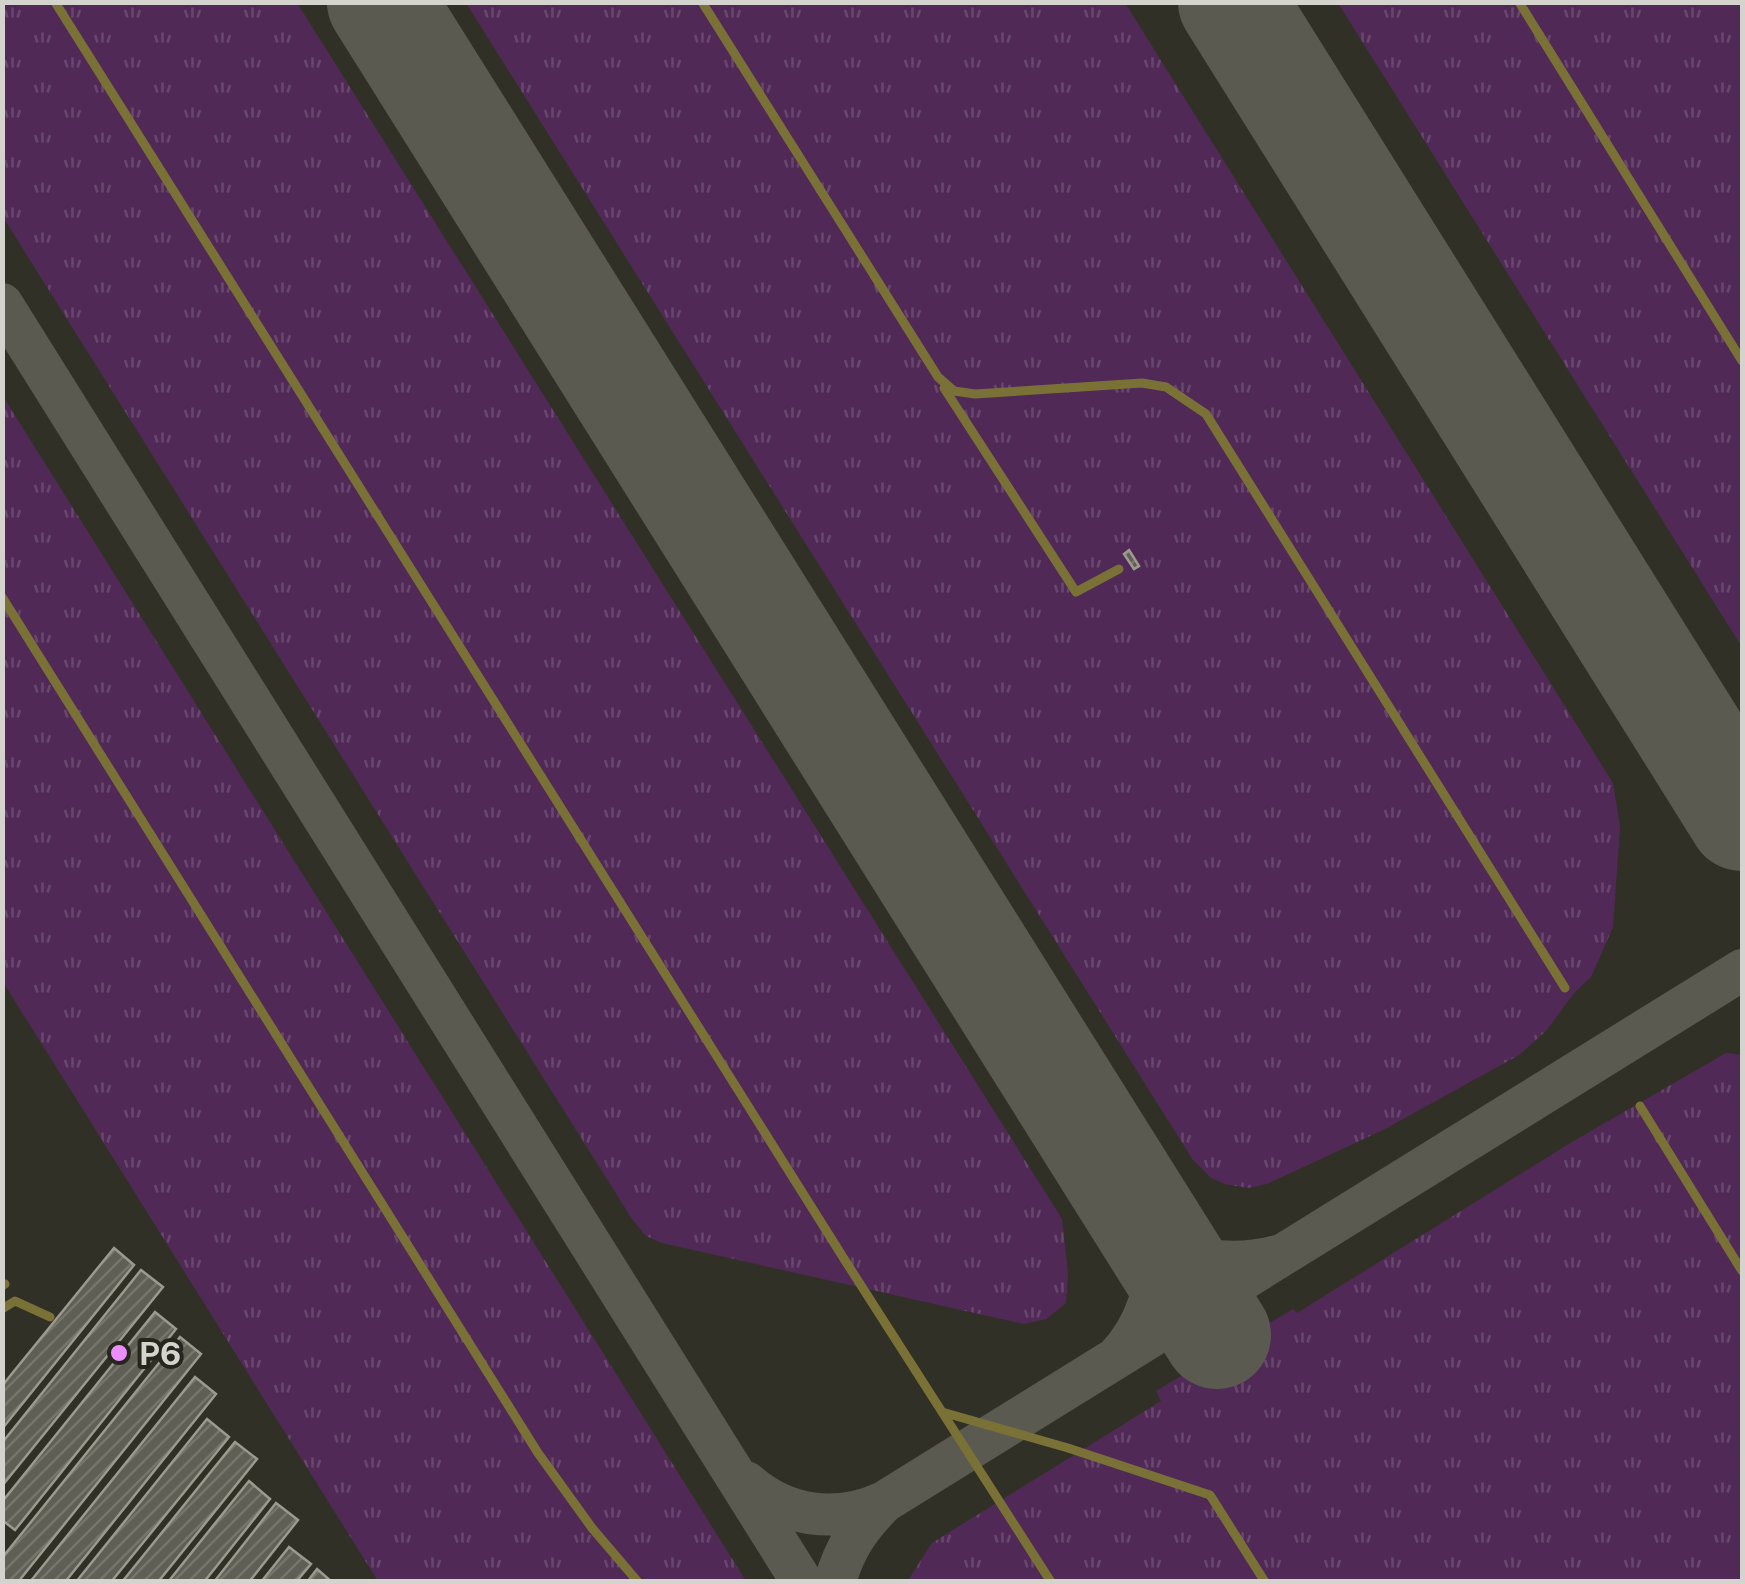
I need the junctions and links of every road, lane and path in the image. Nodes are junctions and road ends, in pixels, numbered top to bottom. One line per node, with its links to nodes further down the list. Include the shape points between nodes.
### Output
1 (55, 2): 13 (lane)
2 (702, 2): 5 (lane)
3 (1519, 2): 4 (lane)
4 (1742, 361)
5 (938, 377): 6 (lane, via 1076,592); 8 (lane, via 954,391 975,394 1166,386 1206,414)
6 (1119, 569)
7 (2, 597): 14 (lane, via 538,1453)
8 (1565, 988)
9 (1640, 1106): 10 (lane)
10 (1742, 1272)
11 (2, 1309): 12 (lane, via 15,1301)
12 (50, 1317)
13 (942, 1412): 15 (lane); 16 (lane, via 1210,1495)
14 (638, 1582)
15 (1051, 1582)
16 (1264, 1582)

